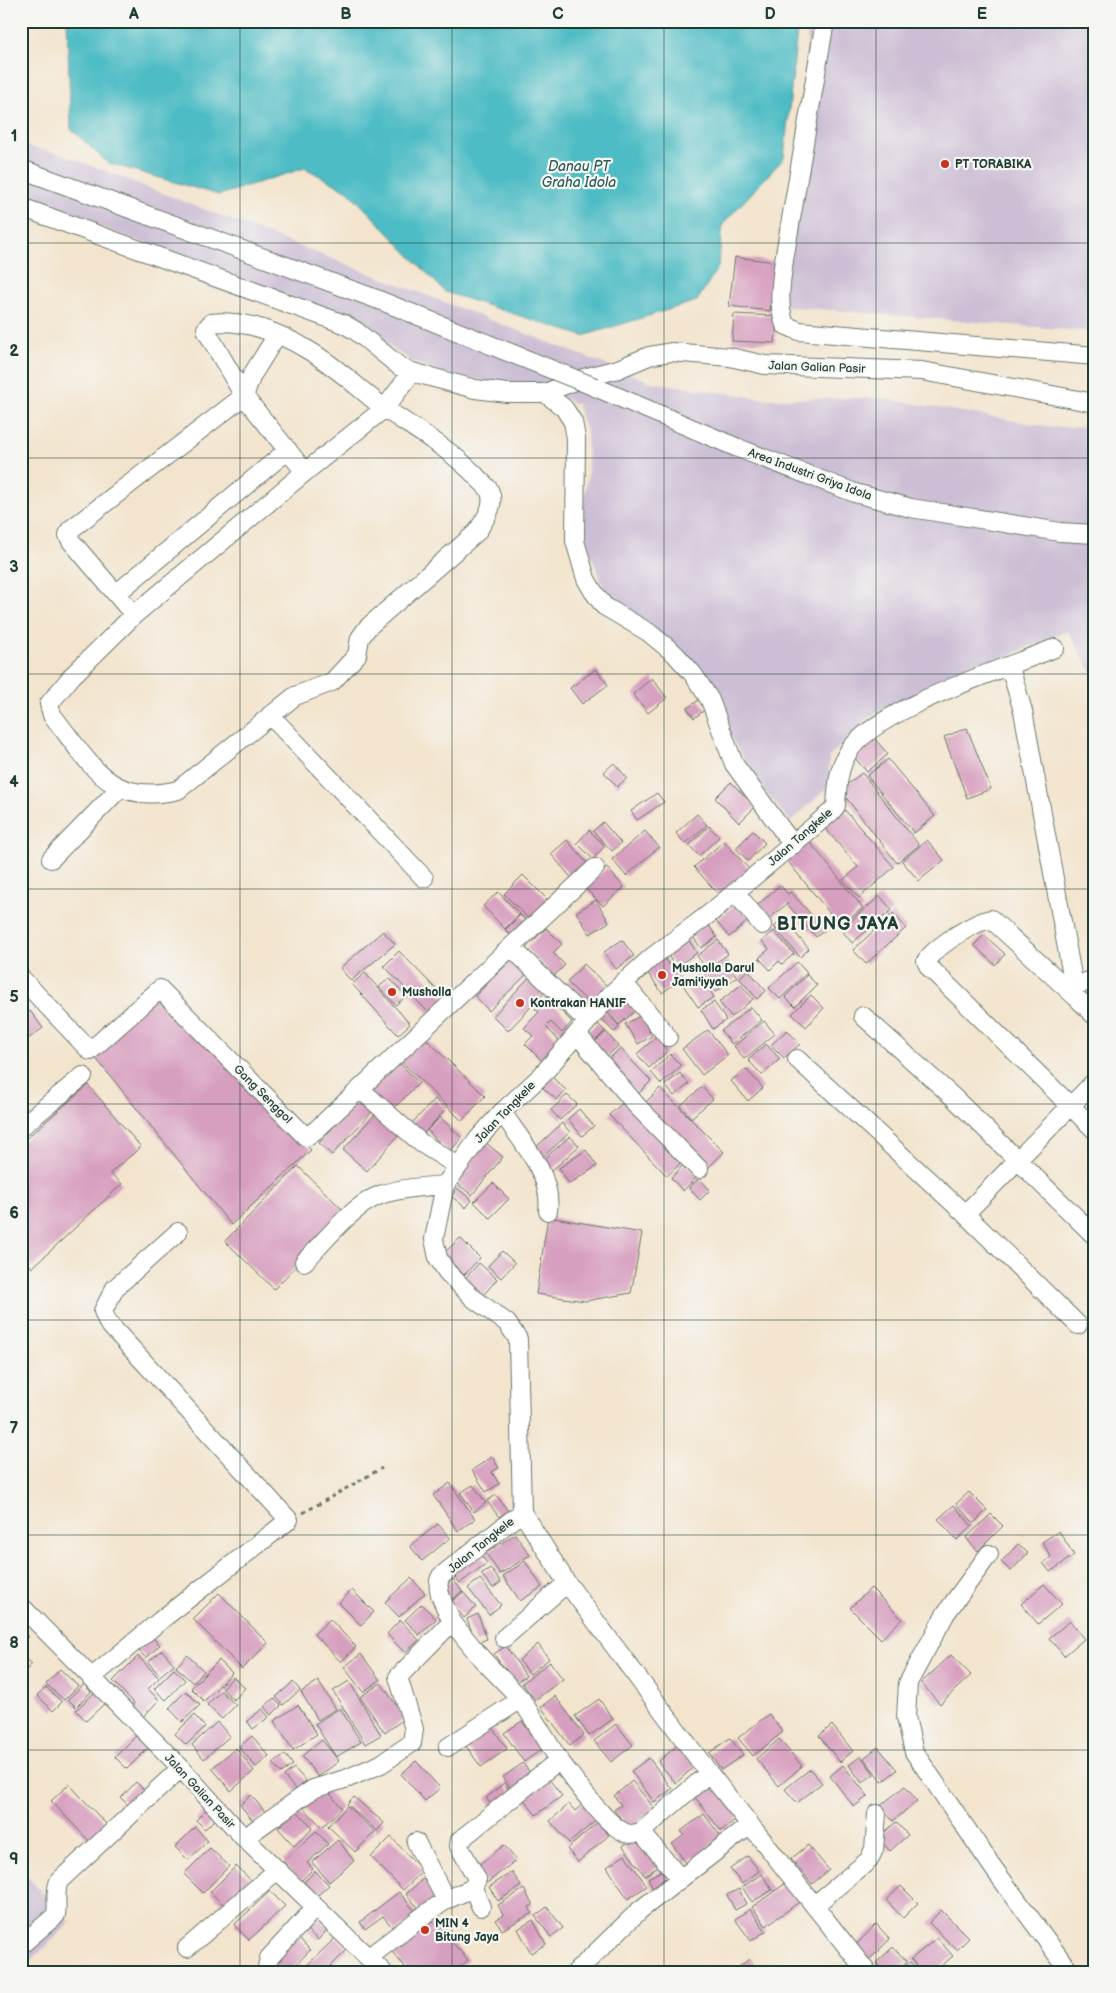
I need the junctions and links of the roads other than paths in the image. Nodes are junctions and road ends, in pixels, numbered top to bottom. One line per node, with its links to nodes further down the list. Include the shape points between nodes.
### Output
1 (825, 21): 5 (street, via 779,296 785,325 799,331)
2 (21, 169): 14 (street, Area Industri Griya Idola, bridge, via 380,300 855,493 911,508 1060,532)
3 (21, 207): 6 (street, via 344,324 399,366)
4 (277, 335): 8 (street, via 252,375); 8 (street, via 237,322 210,323 207,326 207,332); 10 (street, via 308,350)
5 (1095, 356)
6 (412, 372): 7 (street, via 475,389); 10 (street)
7 (545, 393): 9 (street, Jalan Galian Pasir, via 580,378 671,352 721,356 774,366 922,372); 22 (street, via 564,408 573,422 576,438 575,541 593,592 604,606 648,632 675,654 693,674 710,700 734,764)
8 (244, 396): 11 (street); 16 (street, via 70,530 71,541)
9 (1095, 403)
10 (385, 408): 12 (street); 20 (street, via 424,432 461,461 489,490 492,502 488,513 477,532 457,551 368,627 360,638 356,655 332,682 295,696)
11 (288, 450): 12 (street); 13 (street)
12 (305, 472): 15 (street)
13 (198, 524): 15 (street); 16 (street)
14 (1095, 534)
15 (217, 546): 17 (street)
16 (116, 594): 17 (street)
17 (134, 615): 21 (street, via 72,676 49,704 52,715 103,779)
18 (1055, 648): 19 (street, Jalan Tangkele)
19 (1010, 667): 22 (street, Jalan Tangkele, via 939,693 899,711 870,730 845,757 836,806); 32 (street, via 1023,711)
20 (270, 715): 21 (street, via 178,790 159,794); 25 (street)
21 (119, 789): 23 (street)
22 (793, 845): 26 (street, Jalan Tangkele)
23 (50, 859)
24 (595, 868): 28 (street, Gang Senggol)
25 (424, 878)
26 (735, 892): 27 (street); 31 (street, Jalan Tangkele)
27 (762, 925)
28 (512, 948): 35 (street); 40 (street, Gang Senggol)
29 (21, 978): 40 (street, Gang Senggol, via 90,1051 160,989 306,1137)
30 (1095, 979): 32 (street)
31 (623, 982): 35 (street, Jalan Tangkele); 36 (street)
32 (1075, 992): 34 (street); 41 (street, via 990,919 982,920 957,935 930,954 926,961)
33 (863, 1016): 45 (street, via 953,1097)
34 (1095, 1016)
35 (582, 1027): 42 (street, Jalan Tangkele, via 542,1075); 47 (street, via 637,1106)
36 (668, 1037)
37 (797, 1059): 50 (street)
38 (83, 1076): 43 (street)
39 (1095, 1081): 41 (street)
40 (360, 1090): 46 (street, via 421,1143)
41 (1069, 1106): 44 (street); 45 (street)
42 (502, 1112): 46 (street, Jalan Tangkele); 49 (street, via 548,1187)
43 (21, 1127)
44 (1095, 1130)
45 (1015, 1160): 50 (street); 52 (street)
46 (458, 1166): 48 (street, Jalan Tangkele)
47 (699, 1169)
48 (445, 1185): 53 (street, via 415,1187 378,1196 356,1210); 55 (street, Jalan Tangkele, via 434,1239 438,1258 447,1272 473,1298 506,1323 518,1339)
49 (548, 1211)
50 (965, 1214): 54 (street)
51 (178, 1232): 61 (street, via 116,1288 103,1311 108,1323 289,1520)
52 (1095, 1236)
53 (304, 1262)
54 (1078, 1325)
55 (522, 1512): 57 (street); 59 (street, Jalan Tangkele, via 438,1582)
56 (989, 1554): 86 (street, via 946,1613 908,1683 906,1716 914,1752)
57 (568, 1583): 60 (street); 66 (street)
58 (21, 1606): 61 (street, Jalan Galian Pasir)
59 (452, 1622): 62 (street); 70 (street, via 398,1677 414,1729 412,1743 381,1764 313,1789)
60 (504, 1638)
61 (91, 1678): 65 (street, Jalan Galian Pasir)
62 (521, 1699): 63 (street); 64 (street)
63 (448, 1747)
64 (559, 1760): 69 (street, via 604,1816 625,1833); 74 (street, via 460,1840 459,1846 477,1879)
65 (181, 1768): 70 (street, Jalan Galian Pasir); 79 (street, via 59,1881 55,1891 56,1915)
66 (709, 1773): 68 (street); 69 (street)
67 (878, 1814): 76 (street, via 874,1849 869,1860)
68 (750, 1824): 73 (street); 76 (street)
69 (641, 1832): 73 (street)
70 (244, 1838): 72 (street, Jalan Galian Pasir)
71 (416, 1842): 75 (street)
72 (276, 1871): 78 (street, Jalan Galian Pasir); 80 (street)
73 (680, 1878): 84 (street, via 640,1910)
74 (473, 1888): 75 (street); 77 (street)
75 (446, 1900): 81 (street)
76 (815, 1905): 85 (street)
77 (481, 1907)
78 (315, 1908): 81 (street, Jalan Galian Pasir); 82 (street, via 269,1958)
79 (21, 1945)
80 (187, 1948)
81 (369, 1958): 83 (street, Jalan Galian Pasir)
82 (266, 1972)
83 (383, 1972)
84 (576, 1972)
85 (867, 1972)
86 (1070, 1972)

